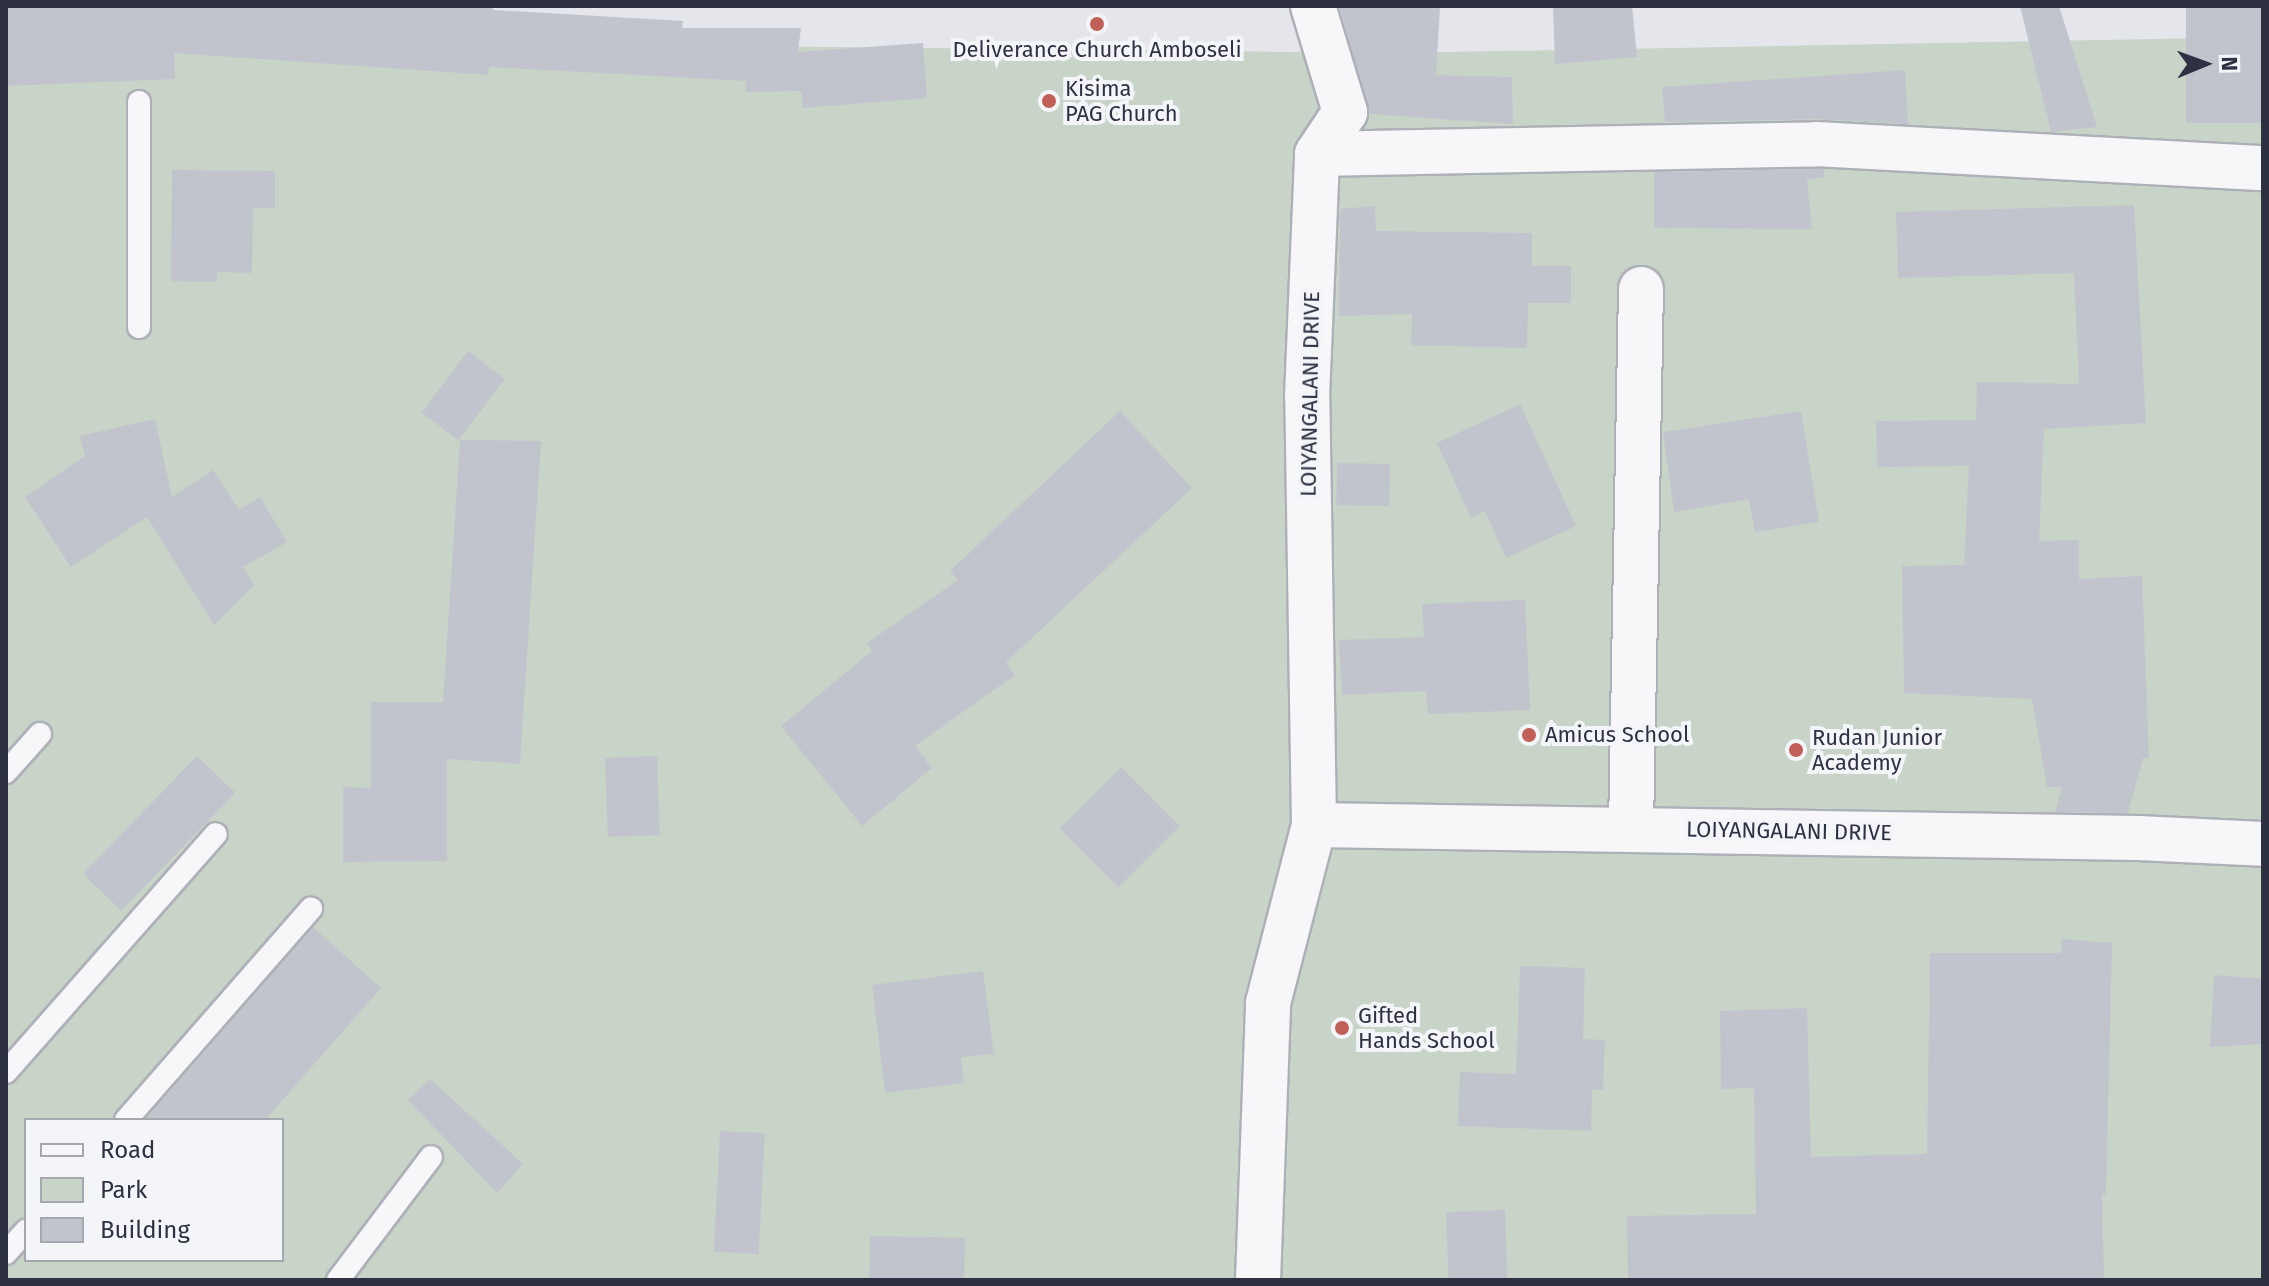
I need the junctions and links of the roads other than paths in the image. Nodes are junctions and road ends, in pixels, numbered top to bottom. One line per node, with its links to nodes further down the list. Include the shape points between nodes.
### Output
1 (1313, 6): 3 (street, via 1345,112)
2 (139, 102): 6 (lane)
3 (1317, 154): 4 (street, via 1816,144); 9 (street, LOIYANGALANI DRIVE, via 1307,397)
4 (2263, 168)
5 (1641, 289): 10 (street)
6 (139, 327)
7 (40, 734): 8 (lane)
8 (6, 772)
9 (1314, 825): 10 (street, LOIYANGALANI DRIVE); 20 (street, LOIYANGALANI DRIVE, via 1268,1003)
10 (1631, 828): 12 (street, LOIYANGALANI DRIVE)
11 (216, 834): 14 (lane)
12 (2263, 844)
13 (311, 909): 15 (lane)
14 (6, 1072)
15 (128, 1118)
16 (431, 1157): 19 (lane)
17 (24, 1233): 18 (lane)
18 (6, 1253)
19 (338, 1280)
20 (1258, 1280)

